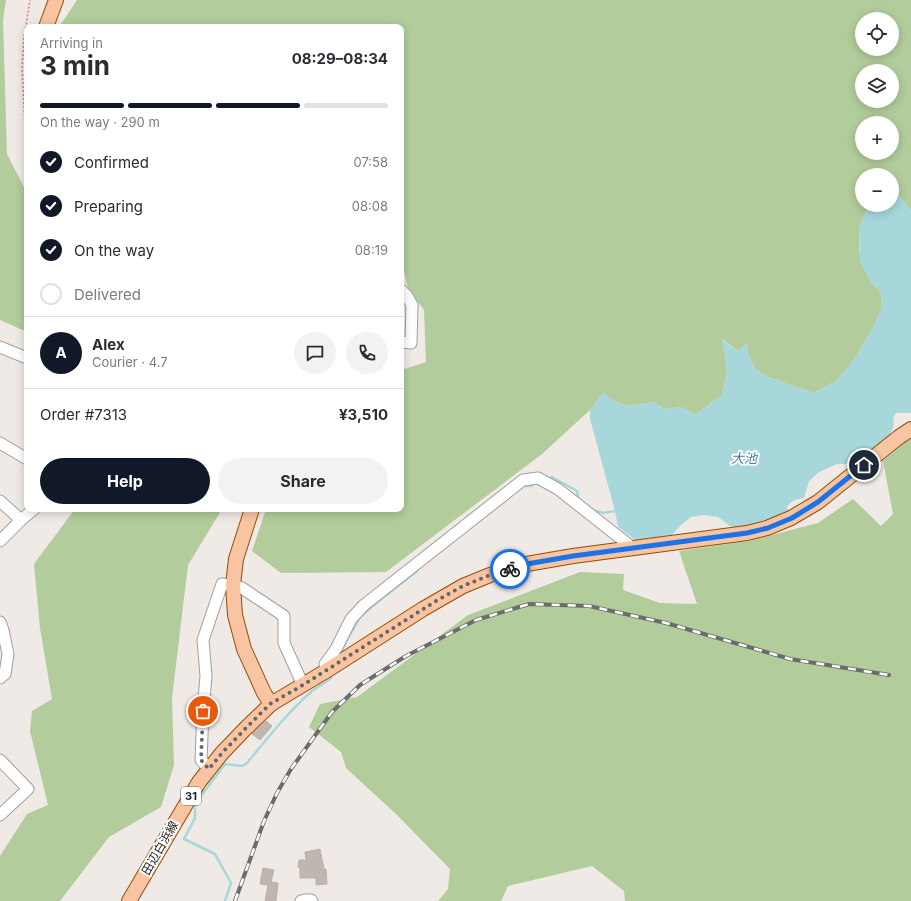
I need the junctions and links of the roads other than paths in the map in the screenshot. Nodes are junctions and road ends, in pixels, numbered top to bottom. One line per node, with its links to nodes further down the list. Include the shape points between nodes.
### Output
1 (56, 0): 2 (main road)
2 (47, 24)
3 (404, 293): 4 (street, via 412,305 411,343)
4 (404, 342)
5 (0, 347): 6 (street)
6 (24, 357)
7 (911, 429): 15 (main road, 田辺白浜線 / 31, via 818,502 792,518 747,533)
8 (0, 443): 9 (street)
9 (24, 457)
10 (0, 501): 13 (street)
11 (30, 512): 13 (street)
12 (251, 512): 16 (main road, via 236,559)
13 (21, 520): 14 (street)
14 (0, 541)
15 (632, 548): 18 (main road, 田辺白浜線 / 31, via 521,565 470,583 423,609); 18 (street, via 558,489 538,478 523,480 364,605 351,619 336,649 325,664)
16 (233, 585): 20 (street, via 242,588 284,616 284,643); 21 (main road, via 235,615 244,649); 23 (street, via 222,584 203,640 206,676 201,760)
17 (0, 622): 19 (street, via 8,654 4,674)
18 (326, 671): 20 (main road, 田辺白浜線 / 31)
19 (0, 678)
20 (303, 685): 21 (main road, 田辺白浜線 / 31)
21 (270, 704): 23 (main road, 田辺白浜線 / 31)
22 (0, 760): 24 (street, via 28,789)
23 (209, 769): 25 (main road, 田辺白浜線 / 31, via 183,808)
24 (0, 815)
25 (129, 901)
26 (301, 901): 27 (street)
27 (312, 901)

